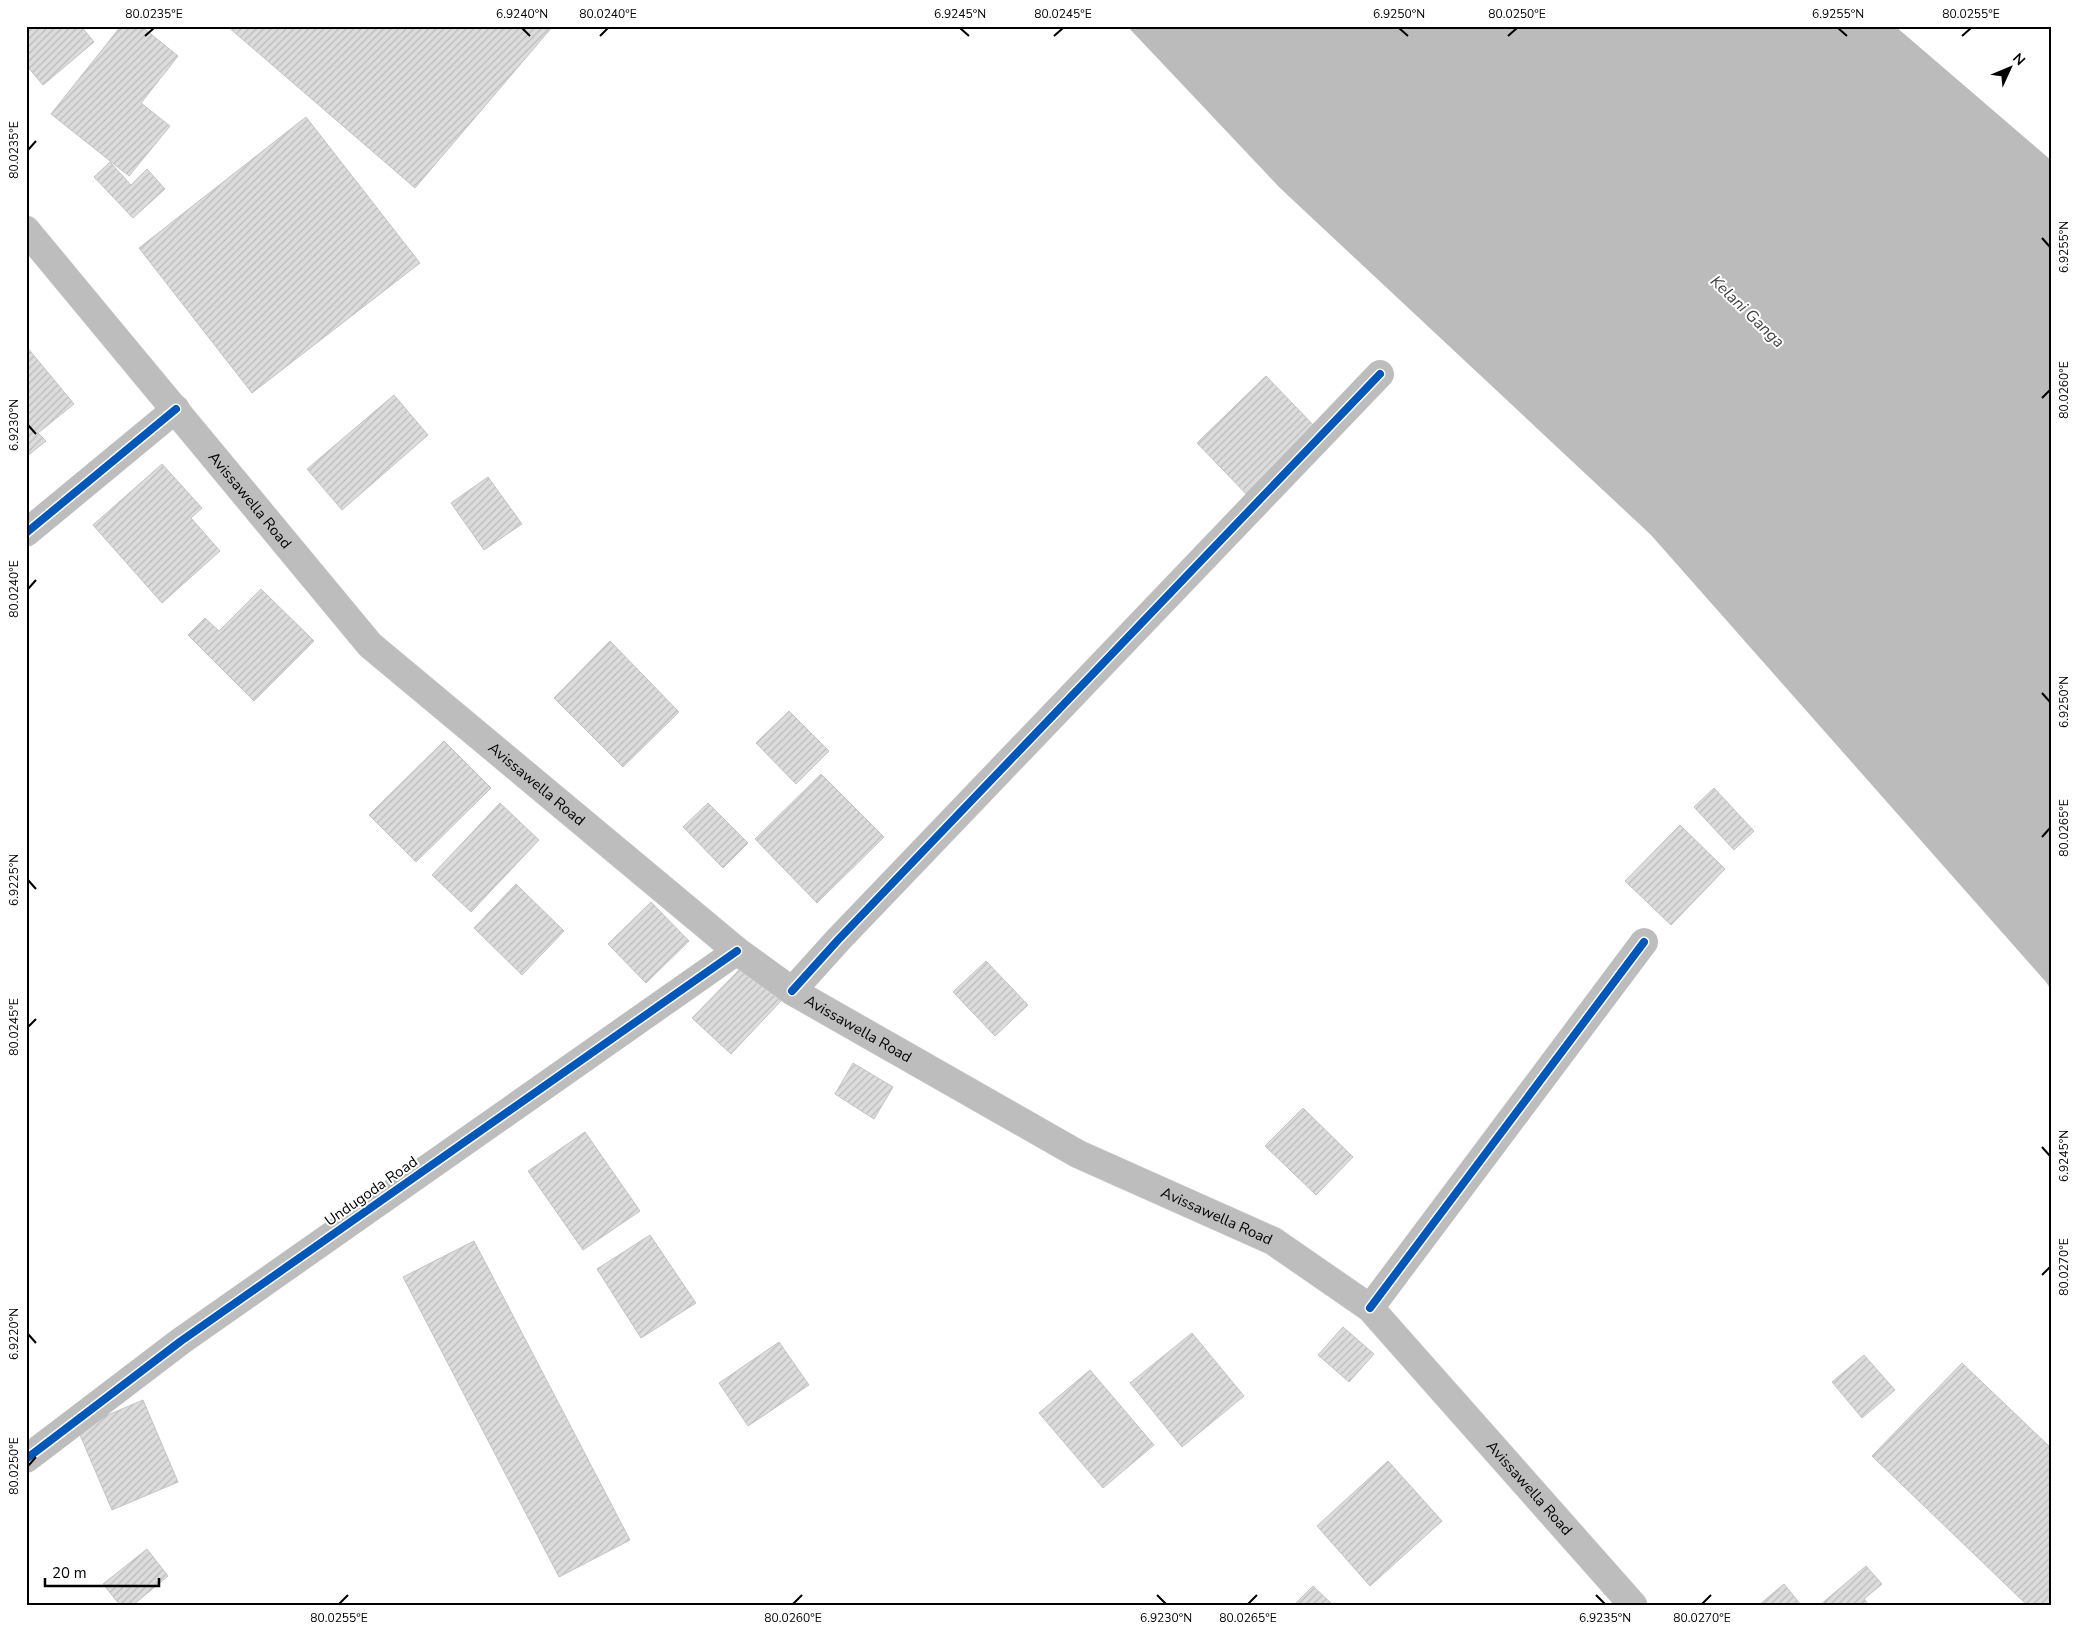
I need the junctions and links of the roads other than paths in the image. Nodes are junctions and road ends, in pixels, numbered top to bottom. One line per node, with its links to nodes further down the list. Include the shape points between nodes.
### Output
1 (26, 230): 3 (street, Avissawella Road)
2 (1380, 374): 7 (street)
3 (176, 408): 4 (street); 6 (street, Avissawella Road, via 370,645)
4 (26, 533)
5 (1644, 942): 8 (street)
6 (737, 951): 7 (street, Avissawella Road); 9 (street, Undugoda Road, via 181,1341)
7 (792, 991): 8 (street, Avissawella Road, via 1078,1154 1273,1241)
8 (1370, 1308): 10 (street, Avissawella Road)
9 (26, 1459)
10 (1633, 1605)

